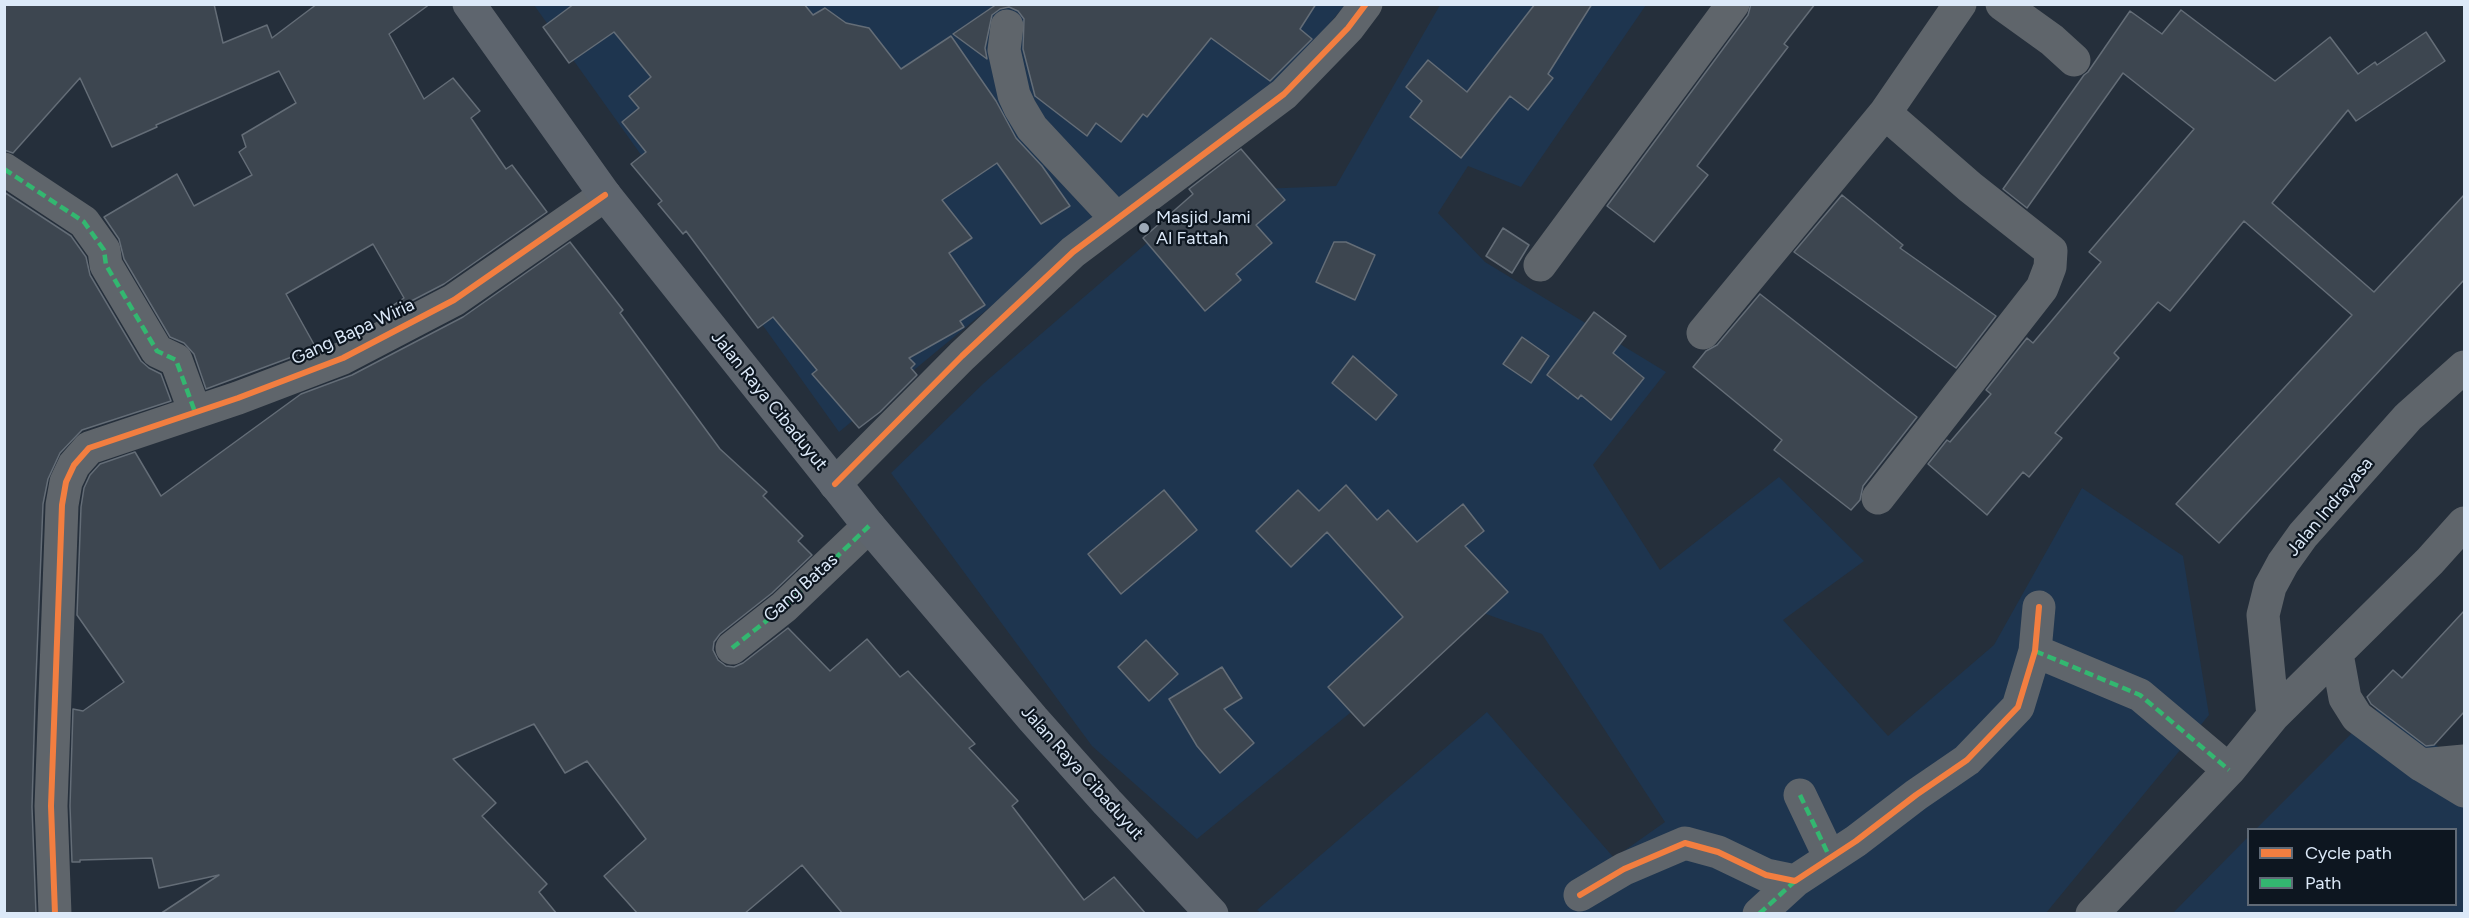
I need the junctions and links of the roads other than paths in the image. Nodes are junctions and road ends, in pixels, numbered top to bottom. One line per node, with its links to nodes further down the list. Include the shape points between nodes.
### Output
1 (469, 4): 10 (main road, Jalan Raya Cibaduyut)
2 (1366, 4): 11 (street, via 1284,94)
3 (1733, 4): 12 (street)
4 (1960, 4): 8 (street)
5 (2002, 4): 7 (street)
6 (1007, 26): 11 (street, via 1004,50 1020,108 1032,128)
7 (2074, 60)
8 (1885, 113): 13 (street); 17 (street, via 2051,251 2042,288)
9 (4, 169): 15 (street, via 84,222 105,250 106,265 157,351 176,360)
10 (604, 195): 15 (street, Gang Bapa Wiria, via 454,300 343,358); 16 (main road, Jalan Raya Cibaduyut)
11 (1116, 219): 16 (street, via 1073,252 962,356)
12 (1540, 265)
13 (1703, 333)
14 (2464, 367): 24 (street, Jalan Indrayasa, via 2408,417 2303,535 2283,563 2270,587 2263,615)
15 (195, 412): 33 (street, Gang Bapa Wiria, via 89,448 66,482 51,806)
16 (836, 484): 19 (main road, Jalan Raya Cibaduyut)
17 (1878, 498)
18 (2464, 523): 23 (street)
19 (869, 526): 21 (street, Gang Batas, via 784,607); 34 (main road, Jalan Raya Cibaduyut, via 1048,735)
20 (2038, 607): 22 (street)
21 (732, 648)
22 (2035, 651): 27 (street, via 2140,695); 30 (street, via 2018,707 1967,760)
23 (2337, 654): 24 (street); 26 (street, via 2345,698 2357,717)
24 (2273, 716): 27 (street)
25 (2464, 761): 26 (street)
26 (2421, 765): 28 (street)
27 (2229, 770): 36 (street)
28 (2464, 791)
29 (1800, 795): 30 (street)
30 (1830, 858): 31 (street)
31 (1795, 881): 32 (street, via 1685,843 1624,869); 35 (street)
32 (1580, 896)
33 (55, 914)
34 (1212, 914)
35 (1759, 914)
36 (2092, 914)

